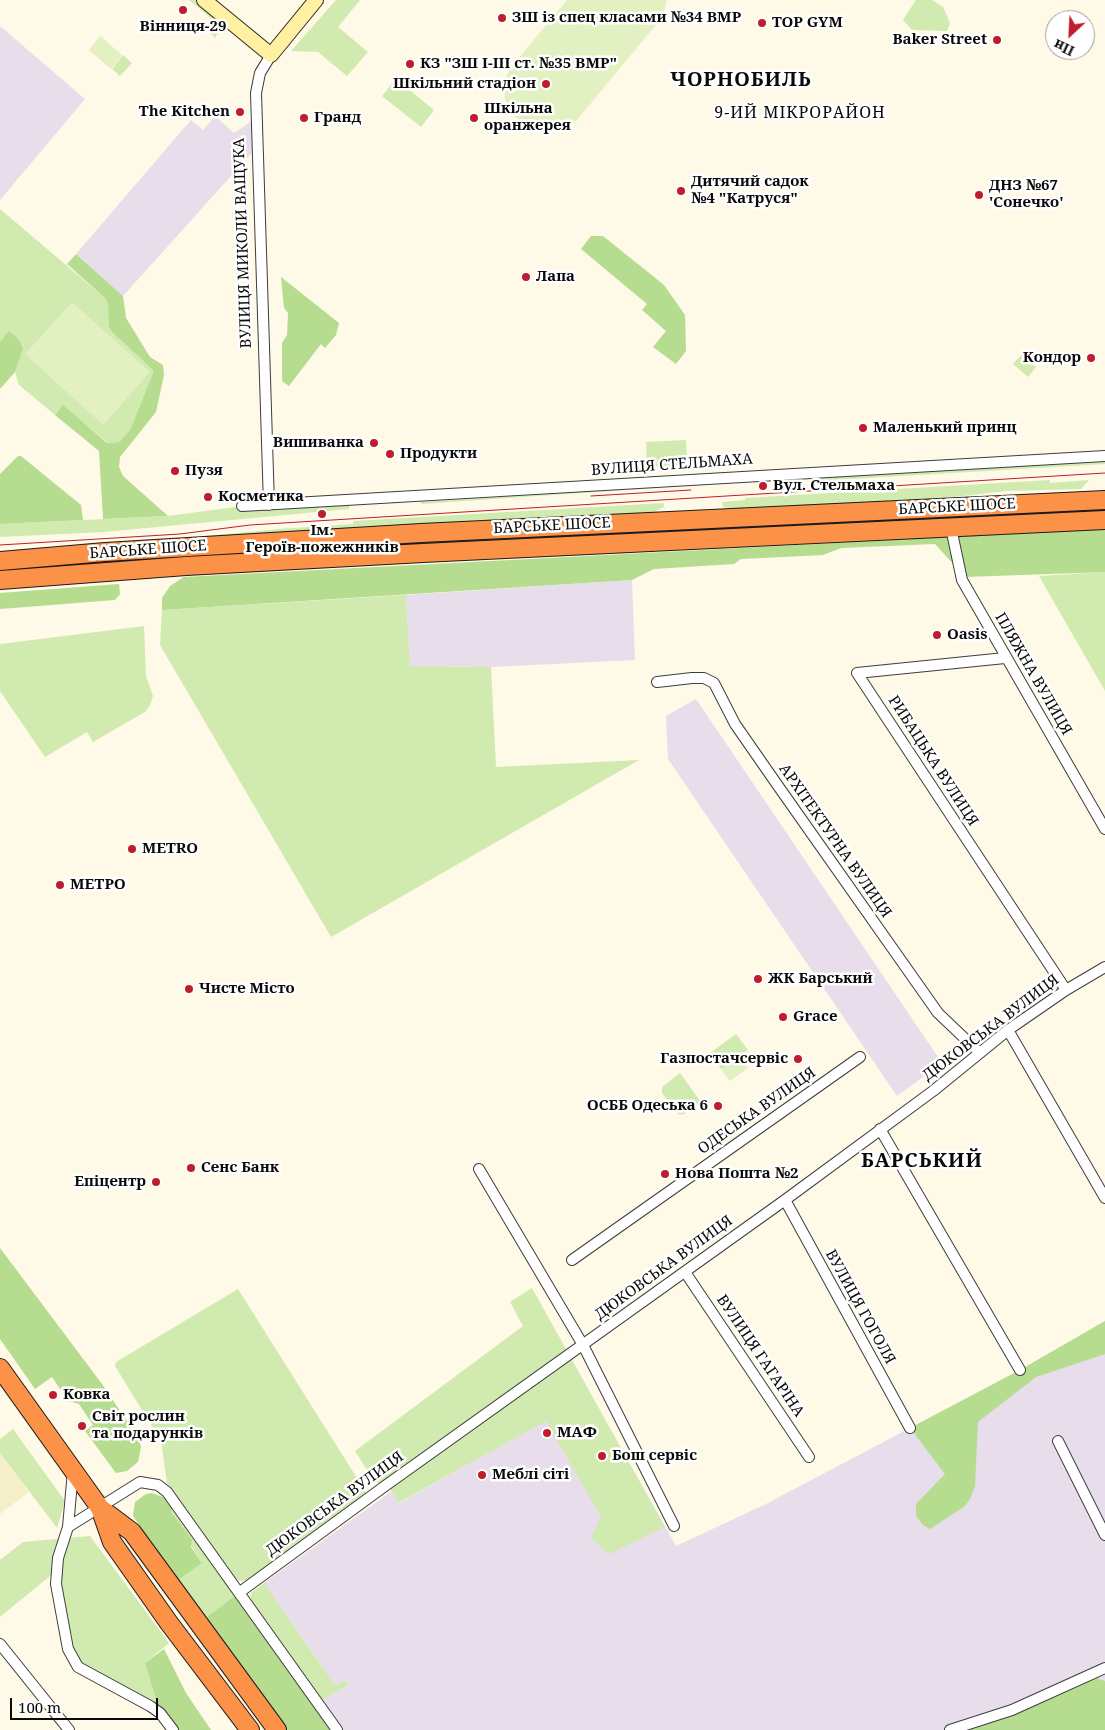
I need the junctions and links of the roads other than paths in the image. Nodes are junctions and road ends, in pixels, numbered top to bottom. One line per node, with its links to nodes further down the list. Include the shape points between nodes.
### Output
1 (204, 0): 3 (street)
2 (316, 0): 3 (street, ВУЛИЦЯ МИКОЛИ ВАЩУКА)
3 (271, 55): 6 (street, ВУЛИЦЯ МИКОЛИ ВАЩУКА, via 260,73 256,93)
4 (1105, 456): 6 (street, ВУЛИЦЯ СТЕЛЬМАХА)
5 (1105, 500): 8 (highway, БАРСЬКЕ ШОСЕ)
6 (268, 505): 7 (street, ВУЛИЦЯ СТЕЛЬМАХА)
7 (242, 506)
8 (686, 519): 11 (highway); 12 (highway, БАРСЬКЕ ШОСЕ, via 135,550)
9 (1105, 520): 10 (highway)
10 (951, 528): 11 (highway); 14 (street, ПЛЯЖНА ВУЛИЦЯ, via 962,580)
11 (688, 540): 13 (highway, via 196,565)
12 (0, 561)
13 (0, 580)
14 (1005, 658): 16 (street, ПЛЯЖНА ВУЛИЦЯ); 18 (street, РИБАЦЬКА ВУЛИЦЯ, via 857,673)
15 (657, 682): 20 (street, АРХІТЕКТУРНА ВУЛИЦЯ, via 704,678 714,683 735,724 938,1013)
16 (1105, 829)
17 (1105, 967): 18 (street, ДЮКОВСЬКА ВУЛИЦЯ)
18 (1066, 990): 19 (street, ДЮКОВСЬКА ВУЛИЦЯ)
19 (1008, 1030): 20 (street, ДЮКОВСЬКА ВУЛИЦЯ); 24 (street)
20 (980, 1054): 22 (street, ДЮКОВСЬКА ВУЛИЦЯ)
21 (860, 1056): 26 (street, ОДЕСЬКА ВУЛИЦЯ)
22 (880, 1129): 25 (street, ДЮКОВСЬКА ВУЛИЦЯ); 30 (street)
23 (479, 1169): 28 (street)
24 (1105, 1198)
25 (785, 1200): 27 (street, ДЮКОВСЬКА ВУЛИЦЯ); 31 (street, ВУЛИЦЯ ГОГОЛЯ)
26 (572, 1260)
27 (685, 1272): 28 (street, ДЮКОВСЬКА ВУЛИЦЯ); 33 (street, ВУЛИЦЯ ГАГАРІНА)
28 (583, 1345): 36 (street); 39 (street, ДЮКОВСЬКА ВУЛИЦЯ)
29 (0, 1368): 34 (highway)
30 (1020, 1370)
31 (910, 1428)
32 (1058, 1441): 38 (street)
33 (809, 1457)
34 (73, 1470): 35 (highway); 37 (street)
35 (100, 1508): 37 (street); 39 (street, via 140,1482 158,1485 175,1500); 44 (highway, via 112,1542); 45 (highway, via 132,1532)
36 (674, 1526)
37 (68, 1527): 43 (street, via 58,1558 56,1584 65,1638 72,1658 88,1674 150,1706)
38 (1105, 1535)
39 (240, 1592): 46 (street)
40 (0, 1644): 42 (street)
41 (1105, 1668): 47 (street, via 1012,1710)
42 (69, 1730)
43 (172, 1730)
44 (250, 1730)
45 (277, 1730)
46 (337, 1730)
47 (950, 1730)

